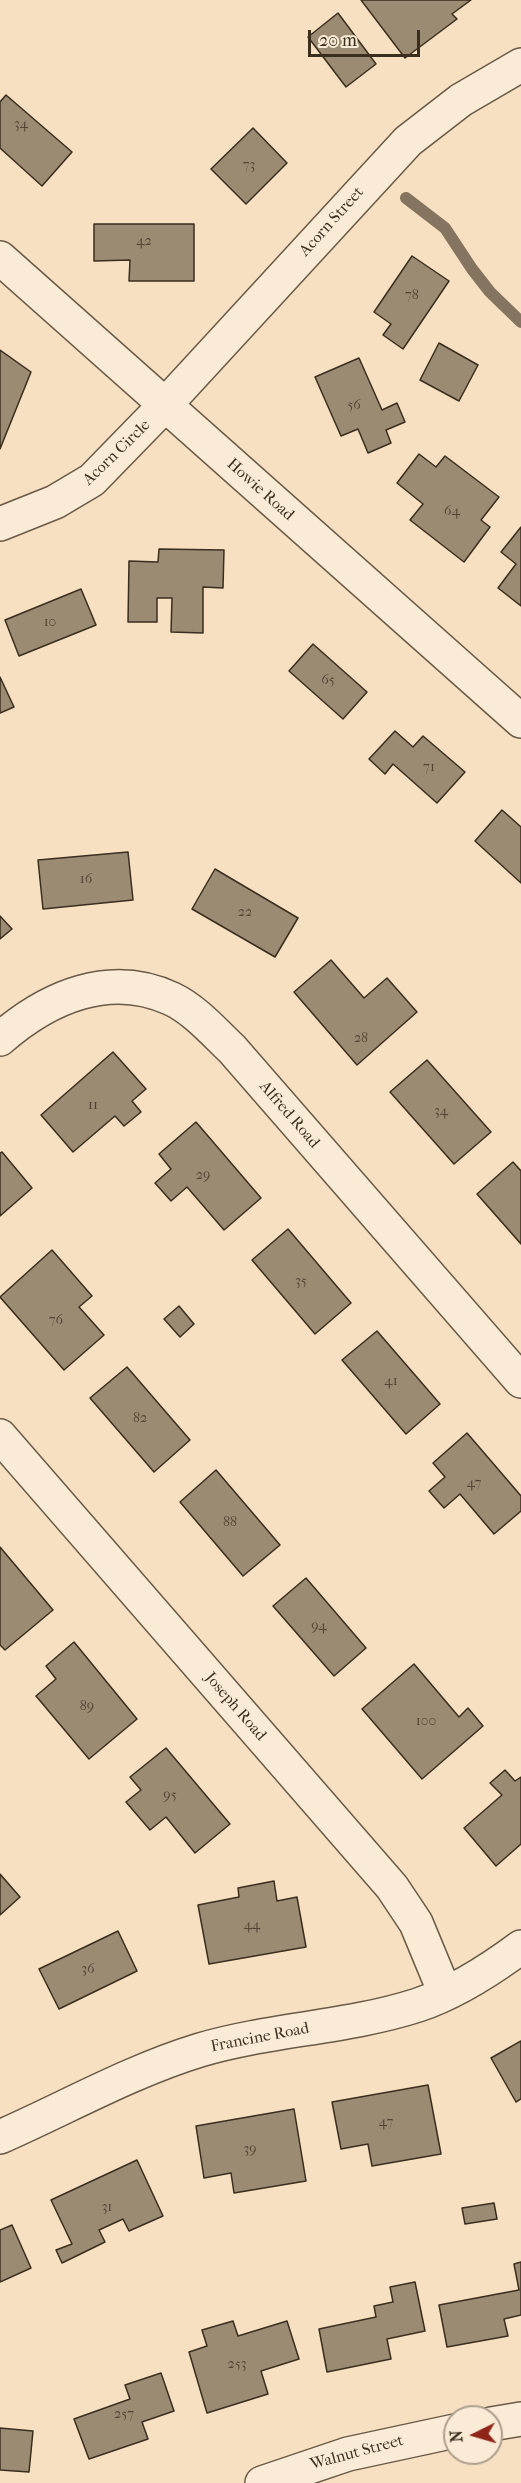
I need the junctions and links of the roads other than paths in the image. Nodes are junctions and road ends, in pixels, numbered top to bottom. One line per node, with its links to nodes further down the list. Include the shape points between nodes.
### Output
1 (521, 65): 3 (street, Acorn Street, via 460,100 408,141)
2 (0, 258): 3 (street, Howie Road)
3 (165, 405): 4 (street, Acorn Circle, via 92,480 55,502); 5 (street, Howie Road)
4 (0, 524)
5 (521, 721)
6 (0, 1039): 7 (street, Alfred Road, via 35,1012 79,992 127,988 174,1000 232,1049)
7 (521, 1381)
8 (0, 1436): 10 (street, Joseph Road, via 392,1887 416,1923)
9 (521, 1947): 10 (street, Francine Road)
10 (445, 1993): 11 (street, Francine Road, via 395,2012 202,2050)
11 (3, 2126)
12 (521, 2419): 13 (street)
13 (503, 2422)
14 (443, 2434): 15 (street, Walnut Street, via 348,2454)
15 (262, 2483)

